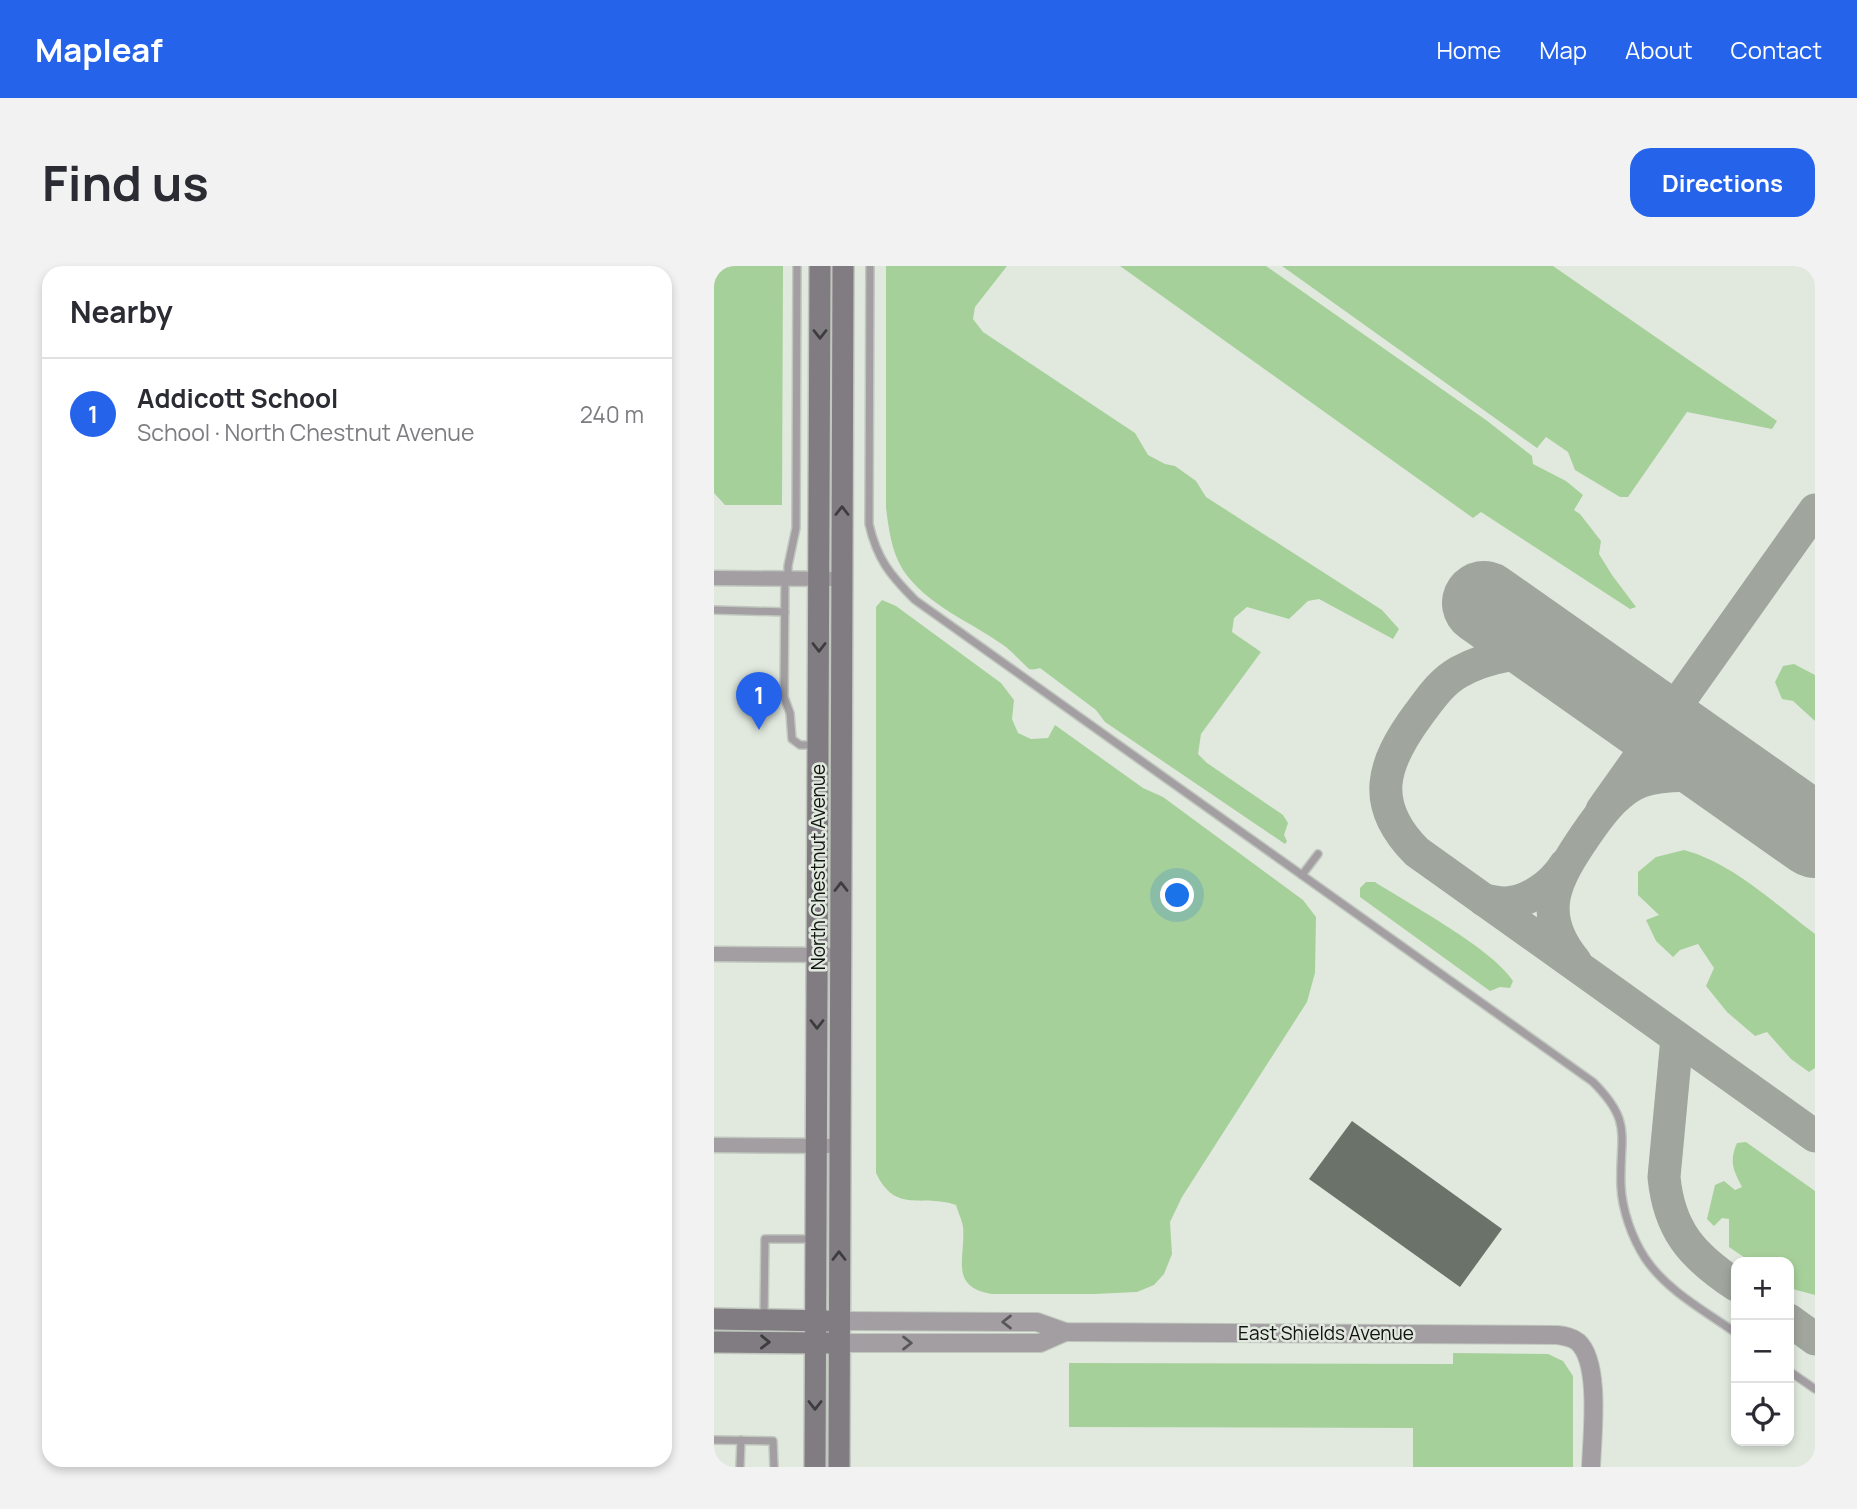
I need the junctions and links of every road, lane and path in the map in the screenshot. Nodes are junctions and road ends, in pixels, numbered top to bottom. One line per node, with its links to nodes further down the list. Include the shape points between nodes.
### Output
1 (797, 266): 6 (lane, via 796,528)
2 (820, 266): 7 (main road, North Chestnut Avenue, one-way to 7)
3 (843, 266): 8 (main road, North Chestnut Avenue, one-way to 3)
4 (870, 266): 13 (lane, via 868,503 880,560 915,600)
5 (714, 578): 6 (street)
6 (786, 579): 7 (street); 10 (lane)
7 (819, 579): 8 (street); 11 (main road, North Chestnut Avenue, one-way to 11)
8 (842, 579): 15 (main road, North Chestnut Avenue, one-way to 8)
9 (714, 610): 10 (lane)
10 (785, 612): 11 (lane, via 784,697 792,739 800,745)
11 (818, 745): 16 (main road, North Chestnut Avenue)
12 (1318, 853): 13 (lane)
13 (1302, 876): 25 (lane, via 1593,1082 1620,1119 1625,1211 1643,1255 1662,1279)
14 (714, 954): 16 (street)
15 (841, 955): 16 (street); 19 (main road, North Chestnut Avenue)
16 (817, 956): 18 (main road, North Chestnut Avenue, one-way to 18)
17 (714, 1145): 18 (street)
18 (816, 1146): 19 (street); 20 (main road, North Chestnut Avenue)
19 (840, 1146): 24 (main road, North Chestnut Avenue, one-way to 19)
20 (816, 1239): 22 (lane, via 765,1239); 23 (main road, North Chestnut Avenue)
21 (714, 1320): 22 (main road, East Shields Avenue)
22 (764, 1320): 23 (main road, East Shields Avenue)
23 (816, 1320): 24 (main road, East Shields Avenue); 28 (main road, North Chestnut Avenue)
24 (839, 1321): 26 (street, East Shields Avenue, one-way to 24, via 1037,1322); 29 (main road, North Chestnut Avenue)
25 (1731, 1329)
26 (1065, 1332): 29 (street, East Shields Avenue, one-way to 26, via 1040,1343); 38 (street, East Shields Avenue, via 1569,1337 1583,1349 1590,1364)
27 (714, 1342): 28 (main road, East Shields Avenue, one-way to 28)
28 (816, 1343): 29 (main road, East Shields Avenue); 36 (main road, North Chestnut Avenue, one-way to 36)
29 (839, 1343): 37 (main road, North Chestnut Avenue)
30 (1794, 1375): 31 (lane)
31 (1815, 1390)
32 (714, 1440): 33 (lane)
33 (741, 1440): 34 (lane); 35 (lane, via 773,1441)
34 (740, 1467)
35 (774, 1467)
36 (815, 1467)
37 (839, 1467)
38 (1591, 1467)

